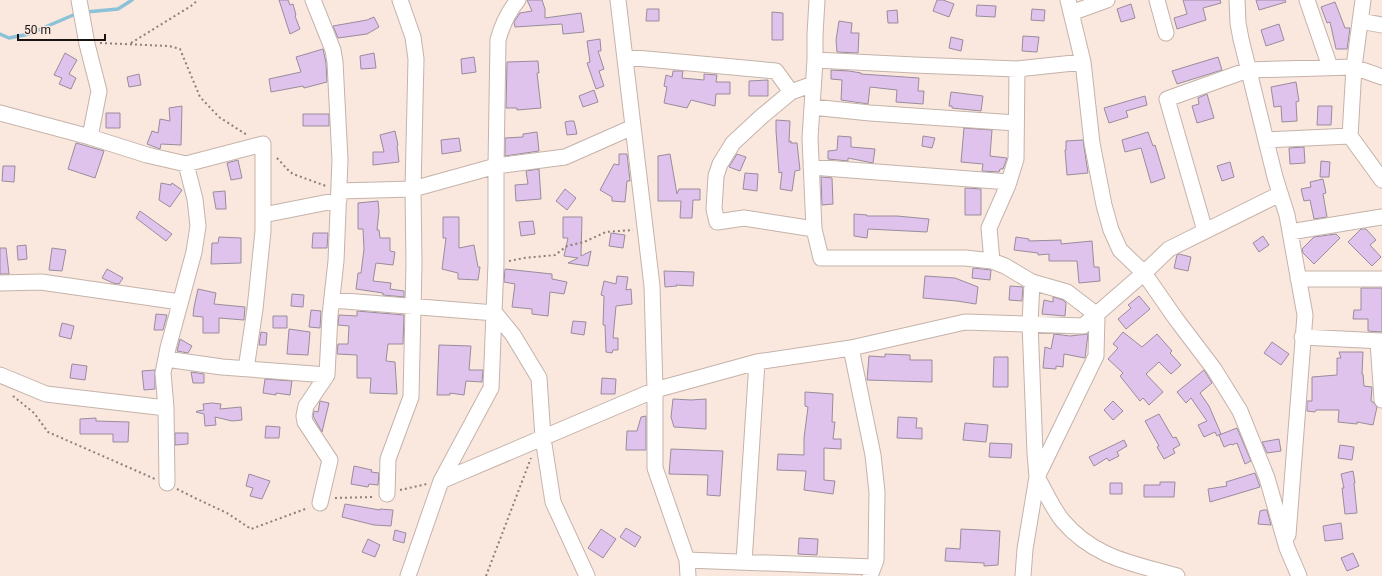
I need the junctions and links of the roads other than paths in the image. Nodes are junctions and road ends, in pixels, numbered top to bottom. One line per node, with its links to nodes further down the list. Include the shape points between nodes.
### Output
1 (79, 0): 31 (street, via 99,91)
2 (312, 0): 40 (street, via 333,50 335,62 340,144)
3 (400, 0): 38 (street, via 413,37 416,59)
4 (518, 0): 34 (street, via 509,11 498,40)
5 (618, 0): 16 (street)
6 (818, 0): 17 (street, via 814,35)
7 (1107, 0): 12 (street)
8 (1157, 0): 15 (street)
9 (1238, 0): 22 (street, via 1238,23)
10 (1307, 0): 19 (street)
11 (1363, 0): 13 (street)
12 (1070, 6): 18 (street)
13 (1360, 21): 14 (street); 20 (street)
14 (1382, 25)
15 (1166, 33)
16 (625, 57): 25 (street, via 776,71); 29 (street)
17 (815, 60): 21 (street); 24 (street)
18 (1083, 62): 21 (street); 47 (street, via 1090,136 1111,230 1120,250)
19 (1330, 67): 20 (street); 22 (street)
20 (1354, 67): 23 (street); 30 (street)
21 (1017, 69): 28 (street)
22 (1248, 70): 32 (street); 44 (street, via 1166,99)
23 (1382, 77)
24 (813, 84): 25 (street); 26 (street)
25 (790, 92): 43 (street, via 734,143 720,164 716,176 714,209 717,222 744,218)
26 (812, 107): 28 (street); 35 (street)
27 (0, 113): 31 (street)
28 (1016, 123): 37 (street, via 1016,160)
29 (633, 127): 34 (street, via 565,156); 66 (street, via 652,286)
30 (1350, 136): 32 (street); 36 (street)
31 (90, 137): 33 (street)
32 (1266, 140): 39 (street)
33 (186, 164): 41 (street, via 263,144); 53 (street, via 192,181 198,226 194,252)
34 (496, 166): 38 (street); 55 (street)
35 (811, 167): 37 (street); 43 (street)
36 (1382, 180)
37 (1009, 182): 46 (street, via 989,228)
38 (413, 189): 40 (street); 54 (street)
39 (1280, 194): 44 (street); 45 (street)
40 (339, 195): 41 (street); 52 (street)
41 (263, 214): 63 (street, via 255,309)
42 (1382, 216): 45 (street)
43 (814, 229): 46 (street, via 821,258 965,258)
44 (1205, 231): 47 (street, via 1169,249)
45 (1290, 232): 48 (street)
46 (992, 261): 50 (street)
47 (1144, 273): 56 (street); 75 (street, via 1214,369 1240,411 1271,489)
48 (1298, 279): 49 (street); 58 (street, via 1304,315)
49 (1382, 279)
50 (1032, 282): 56 (street, via 1067,292); 57 (street)
51 (0, 283): 53 (street, via 41,282)
52 (332, 300): 54 (street); 65 (street)
53 (180, 302): 61 (street)
54 (413, 306): 55 (street); 73 (street, via 411,397 388,459)
55 (495, 313): 69 (street, via 513,335 539,378); 71 (street, via 491,388)
56 (1097, 315): 57 (street, via 1083,326); 70 (street, via 1096,356)
57 (1030, 323): 60 (street, via 965,322); 70 (street)
58 (1302, 337): 59 (street); 75 (street)
59 (1380, 341): 67 (street)
60 (851, 348): 62 (street); 78 (street, via 873,455 877,492 877,547 876,560)
61 (166, 359): 63 (street); 68 (street, via 163,373)
62 (757, 362): 66 (street); 77 (street)
63 (246, 369): 65 (street)
64 (0, 375): 68 (street, via 46,394)
65 (327, 375): 74 (street, via 306,406 304,416 305,422 330,460)
66 (655, 390): 69 (street); 76 (street, via 655,468)
67 (1382, 400)
68 (166, 408): 72 (street)
69 (543, 438): 71 (street); 80 (street, via 553,502)
70 (1037, 477): 82 (street); 83 (street, via 1061,519 1085,542 1100,552)
71 (442, 481): 79 (street)
72 (167, 483)
73 (387, 494)
74 (320, 502)
75 (1287, 548): 84 (street)
76 (687, 560): 77 (street); 81 (street)
77 (744, 562): 78 (street)
78 (871, 572)
79 (408, 576)
80 (587, 576)
81 (688, 576)
82 (1022, 576)
83 (1177, 576)
84 (1299, 576)

